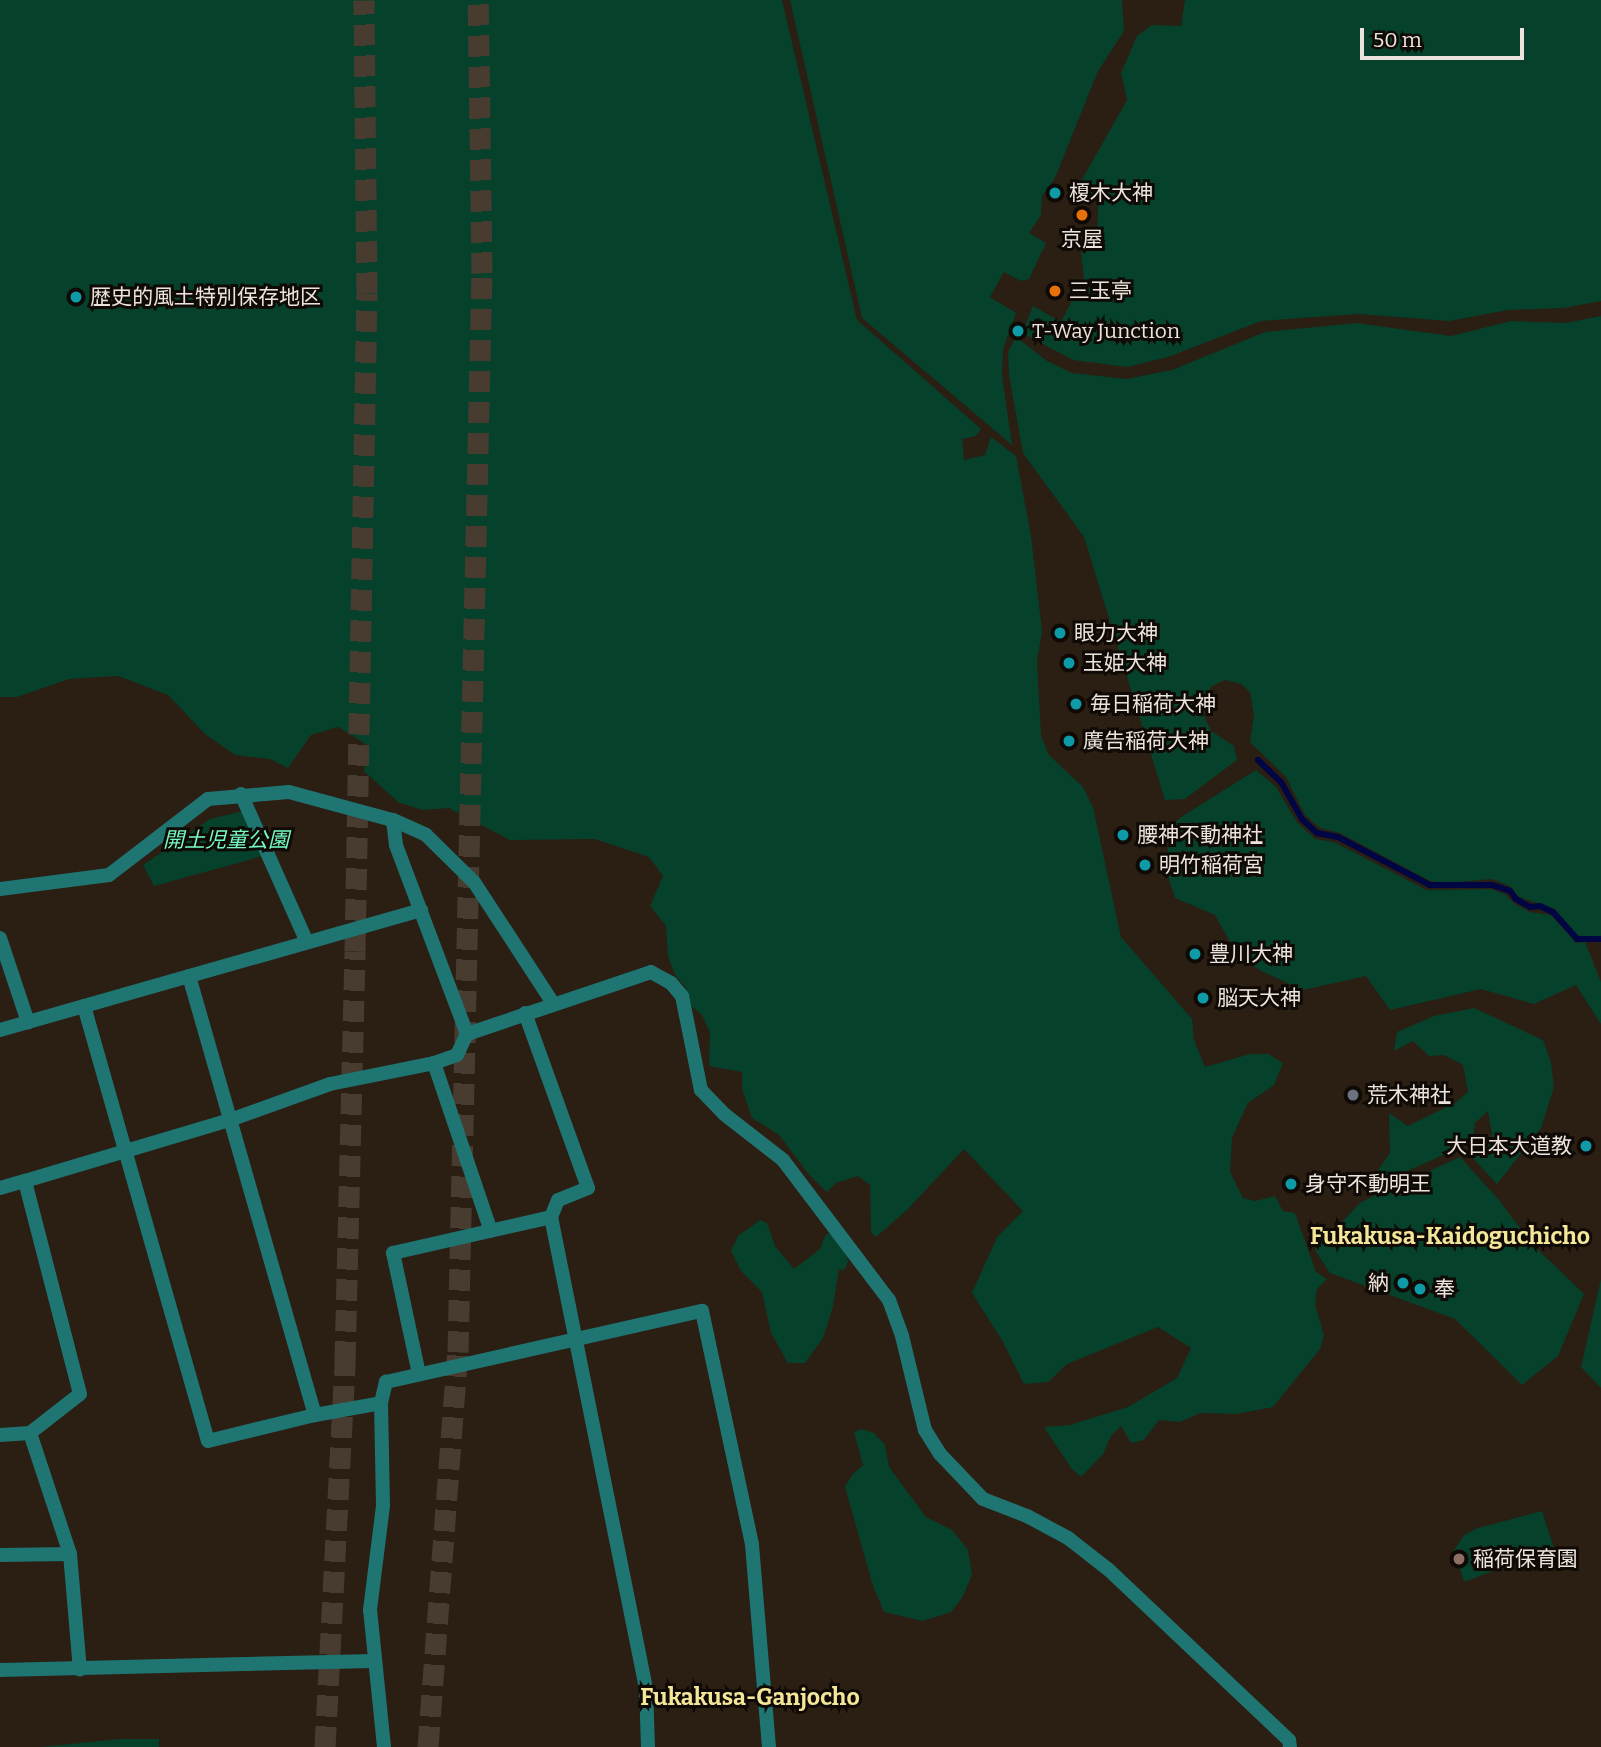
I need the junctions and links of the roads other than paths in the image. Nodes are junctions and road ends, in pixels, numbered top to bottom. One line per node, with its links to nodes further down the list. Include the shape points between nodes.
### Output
1 (241, 794): 2 (street, via 289,792); 3 (street, via 208,799 110,875); 6 (street)
2 (393, 820): 4 (street, via 396,845); 8 (street, via 426,835 474,882)
3 (0, 889)
4 (421, 910): 6 (street); 13 (street)
5 (0, 938): 11 (street)
6 (307, 942): 7 (street)
7 (189, 976): 9 (street); 15 (street)
8 (553, 1003): 10 (street); 35 (street, via 651,972 671,983 682,996 701,1090 783,1160 889,1300 925,1430 940,1454 983,1499 1068,1538 1109,1570 1289,1740)
9 (84, 1006): 11 (street); 16 (street)
10 (525, 1013): 13 (street); 19 (street, via 588,1188 558,1200)
11 (28, 1022): 12 (street)
12 (0, 1030)
13 (467, 1034): 14 (street, via 457,1055)
14 (434, 1063): 15 (street, via 331,1084); 20 (street)
15 (230, 1120): 16 (street); 24 (street)
16 (124, 1150): 17 (street); 24 (street, via 208,1441)
17 (25, 1181): 18 (street); 25 (street, via 80,1394)
18 (0, 1188)
19 (551, 1217): 20 (street); 21 (street)
20 (491, 1231): 22 (street, via 393,1253)
21 (576, 1339): 22 (street); 33 (street, via 646,1686); 34 (street, via 702,1311 752,1545)
22 (419, 1374): 23 (street, via 386,1382)
23 (380, 1403): 24 (street); 29 (street, via 383,1506 370,1610)
24 (315, 1415)
25 (30, 1433): 26 (street); 27 (street)
26 (0, 1435)
27 (71, 1554): 28 (street); 31 (street)
28 (0, 1555)
29 (373, 1661): 31 (street); 32 (street)
30 (0, 1670): 31 (street)
31 (80, 1670)
32 (384, 1747)
33 (648, 1747)
34 (769, 1747)
35 (1290, 1747)

